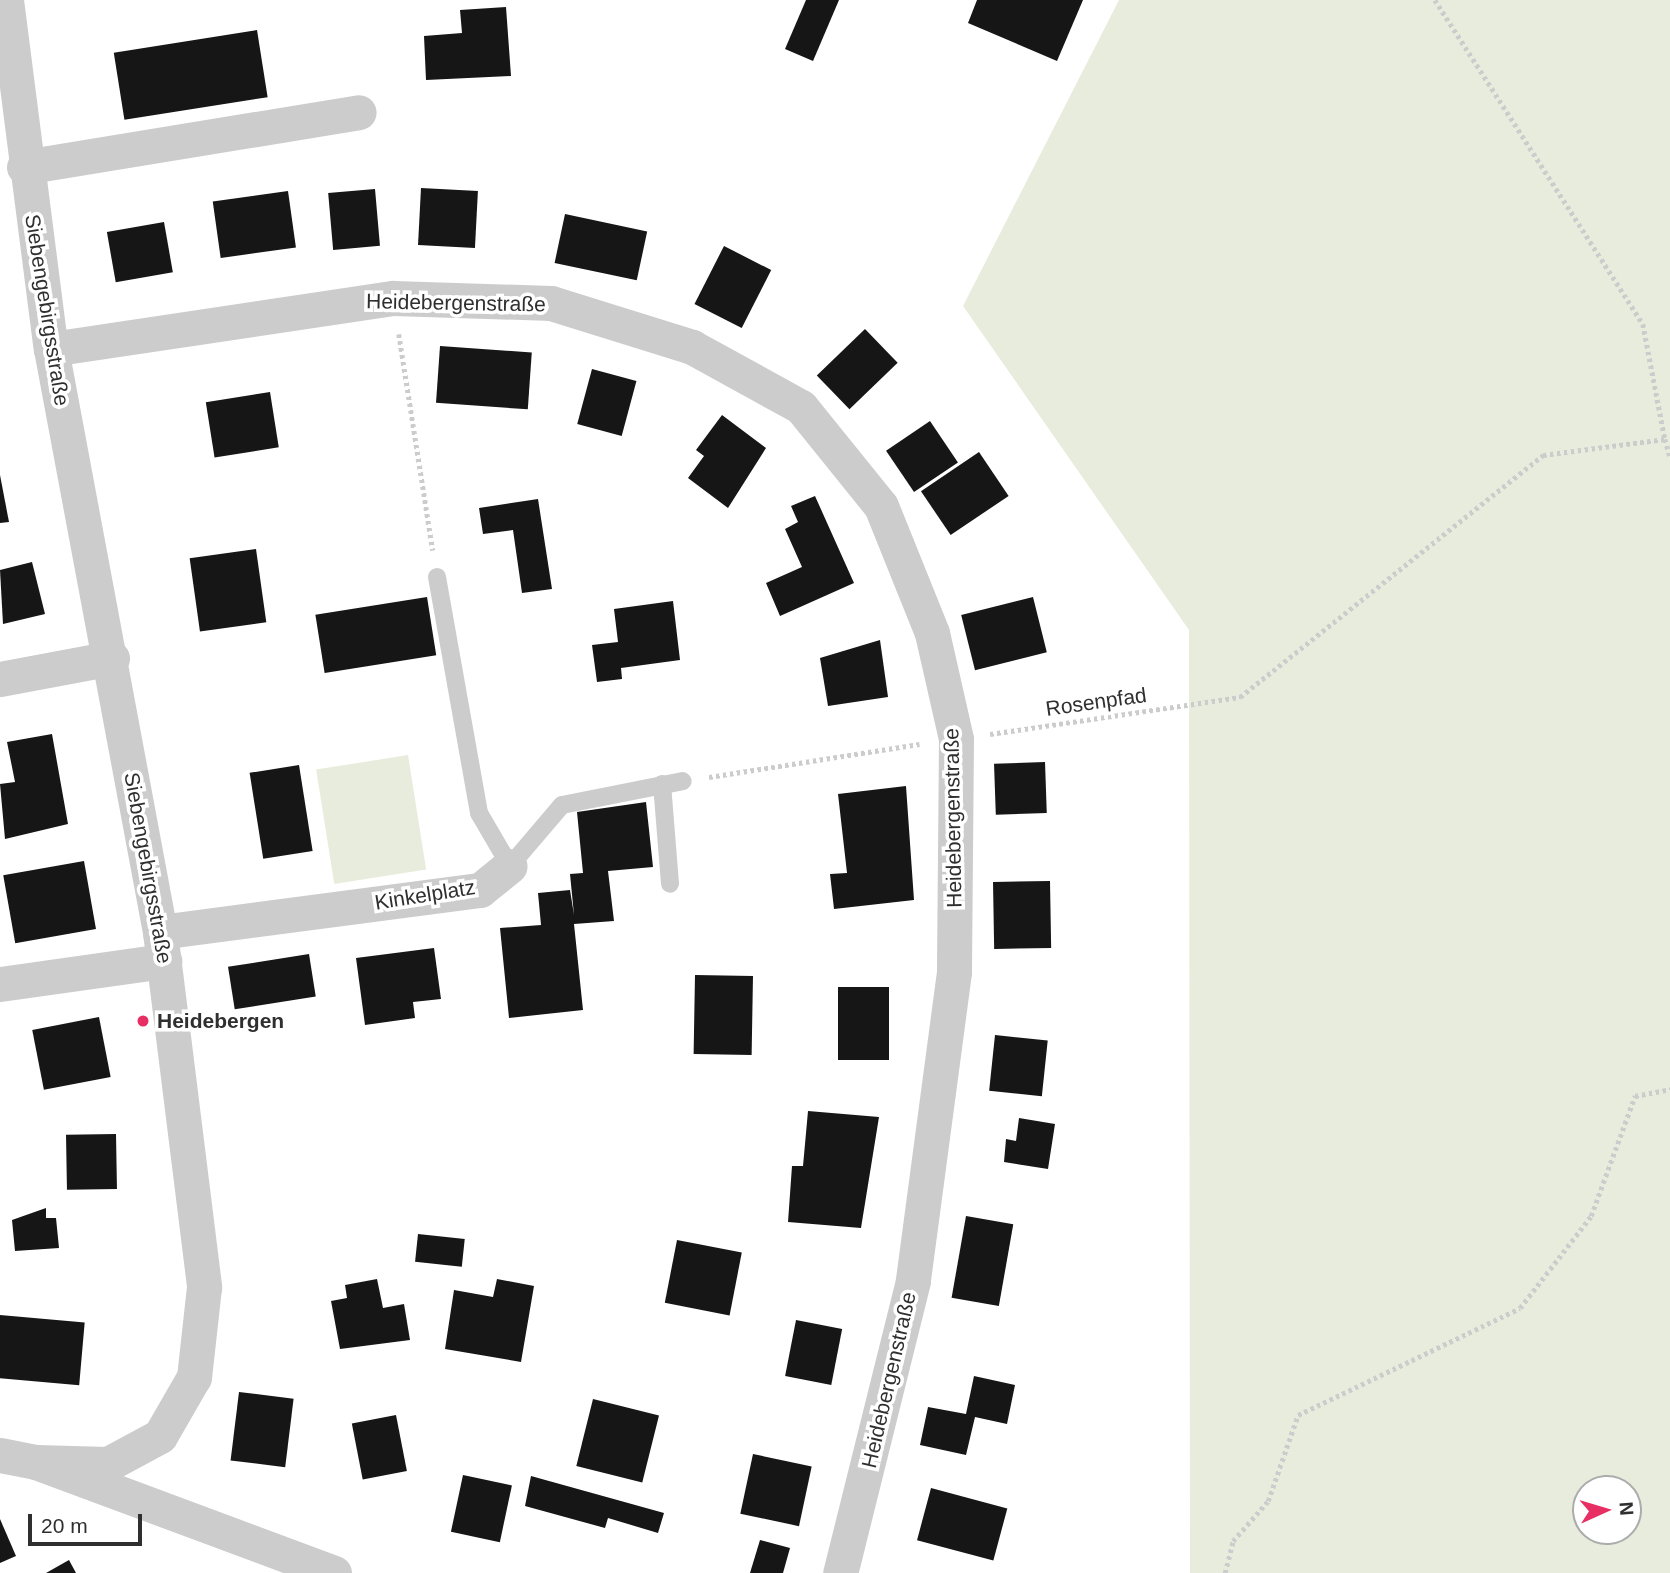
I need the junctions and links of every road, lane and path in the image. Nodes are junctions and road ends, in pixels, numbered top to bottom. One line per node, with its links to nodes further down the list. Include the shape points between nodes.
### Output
1 (6, 0): 4 (street, Siebengebirgsstraße)
2 (1435, 0): 7 (path, via 1643,324)
3 (359, 111): 4 (street)
4 (24, 167): 6 (street, Siebengebirgsstraße)
5 (393, 298): 6 (street, Heidebergenstraße); 9 (path); 12 (street, Heidebergenstraße, via 551,303 692,347 801,407 881,506 932,634)
6 (51, 349): 10 (street, Siebengebirgsstraße)
7 (1665, 439): 8 (path); 12 (path, Rosenpfad, via 1543,455 1240,698)
8 (1670, 457)
9 (438, 577): 15 (lane, via 479,813)
10 (112, 658): 11 (street); 17 (street, Siebengebirgsstraße)
11 (0, 679)
12 (956, 739): 13 (path, Rosenpfad); 23 (street, Heidebergenstraße, via 954,972 913,1281)
13 (683, 780): 14 (lane)
14 (662, 785): 15 (lane, via 562,805); 16 (lane)
15 (510, 866): 17 (street, Kinkelplatz, via 480,890)
16 (670, 884)
17 (162, 946): 18 (street, Kinkelplatz); 21 (street, Siebengebirgsstraße, via 204,1287 194,1377 160,1436 108,1464)
18 (0, 984)
19 (1670, 1089): 24 (path, via 1635,1096 1591,1216 1520,1308 1298,1415 1268,1501 1233,1541)
20 (0, 1455): 21 (street, Siebengebirgsstraße)
21 (36, 1462): 22 (street, Siebengebirgsstraße)
22 (334, 1573)
23 (840, 1573)
24 (1226, 1573)

